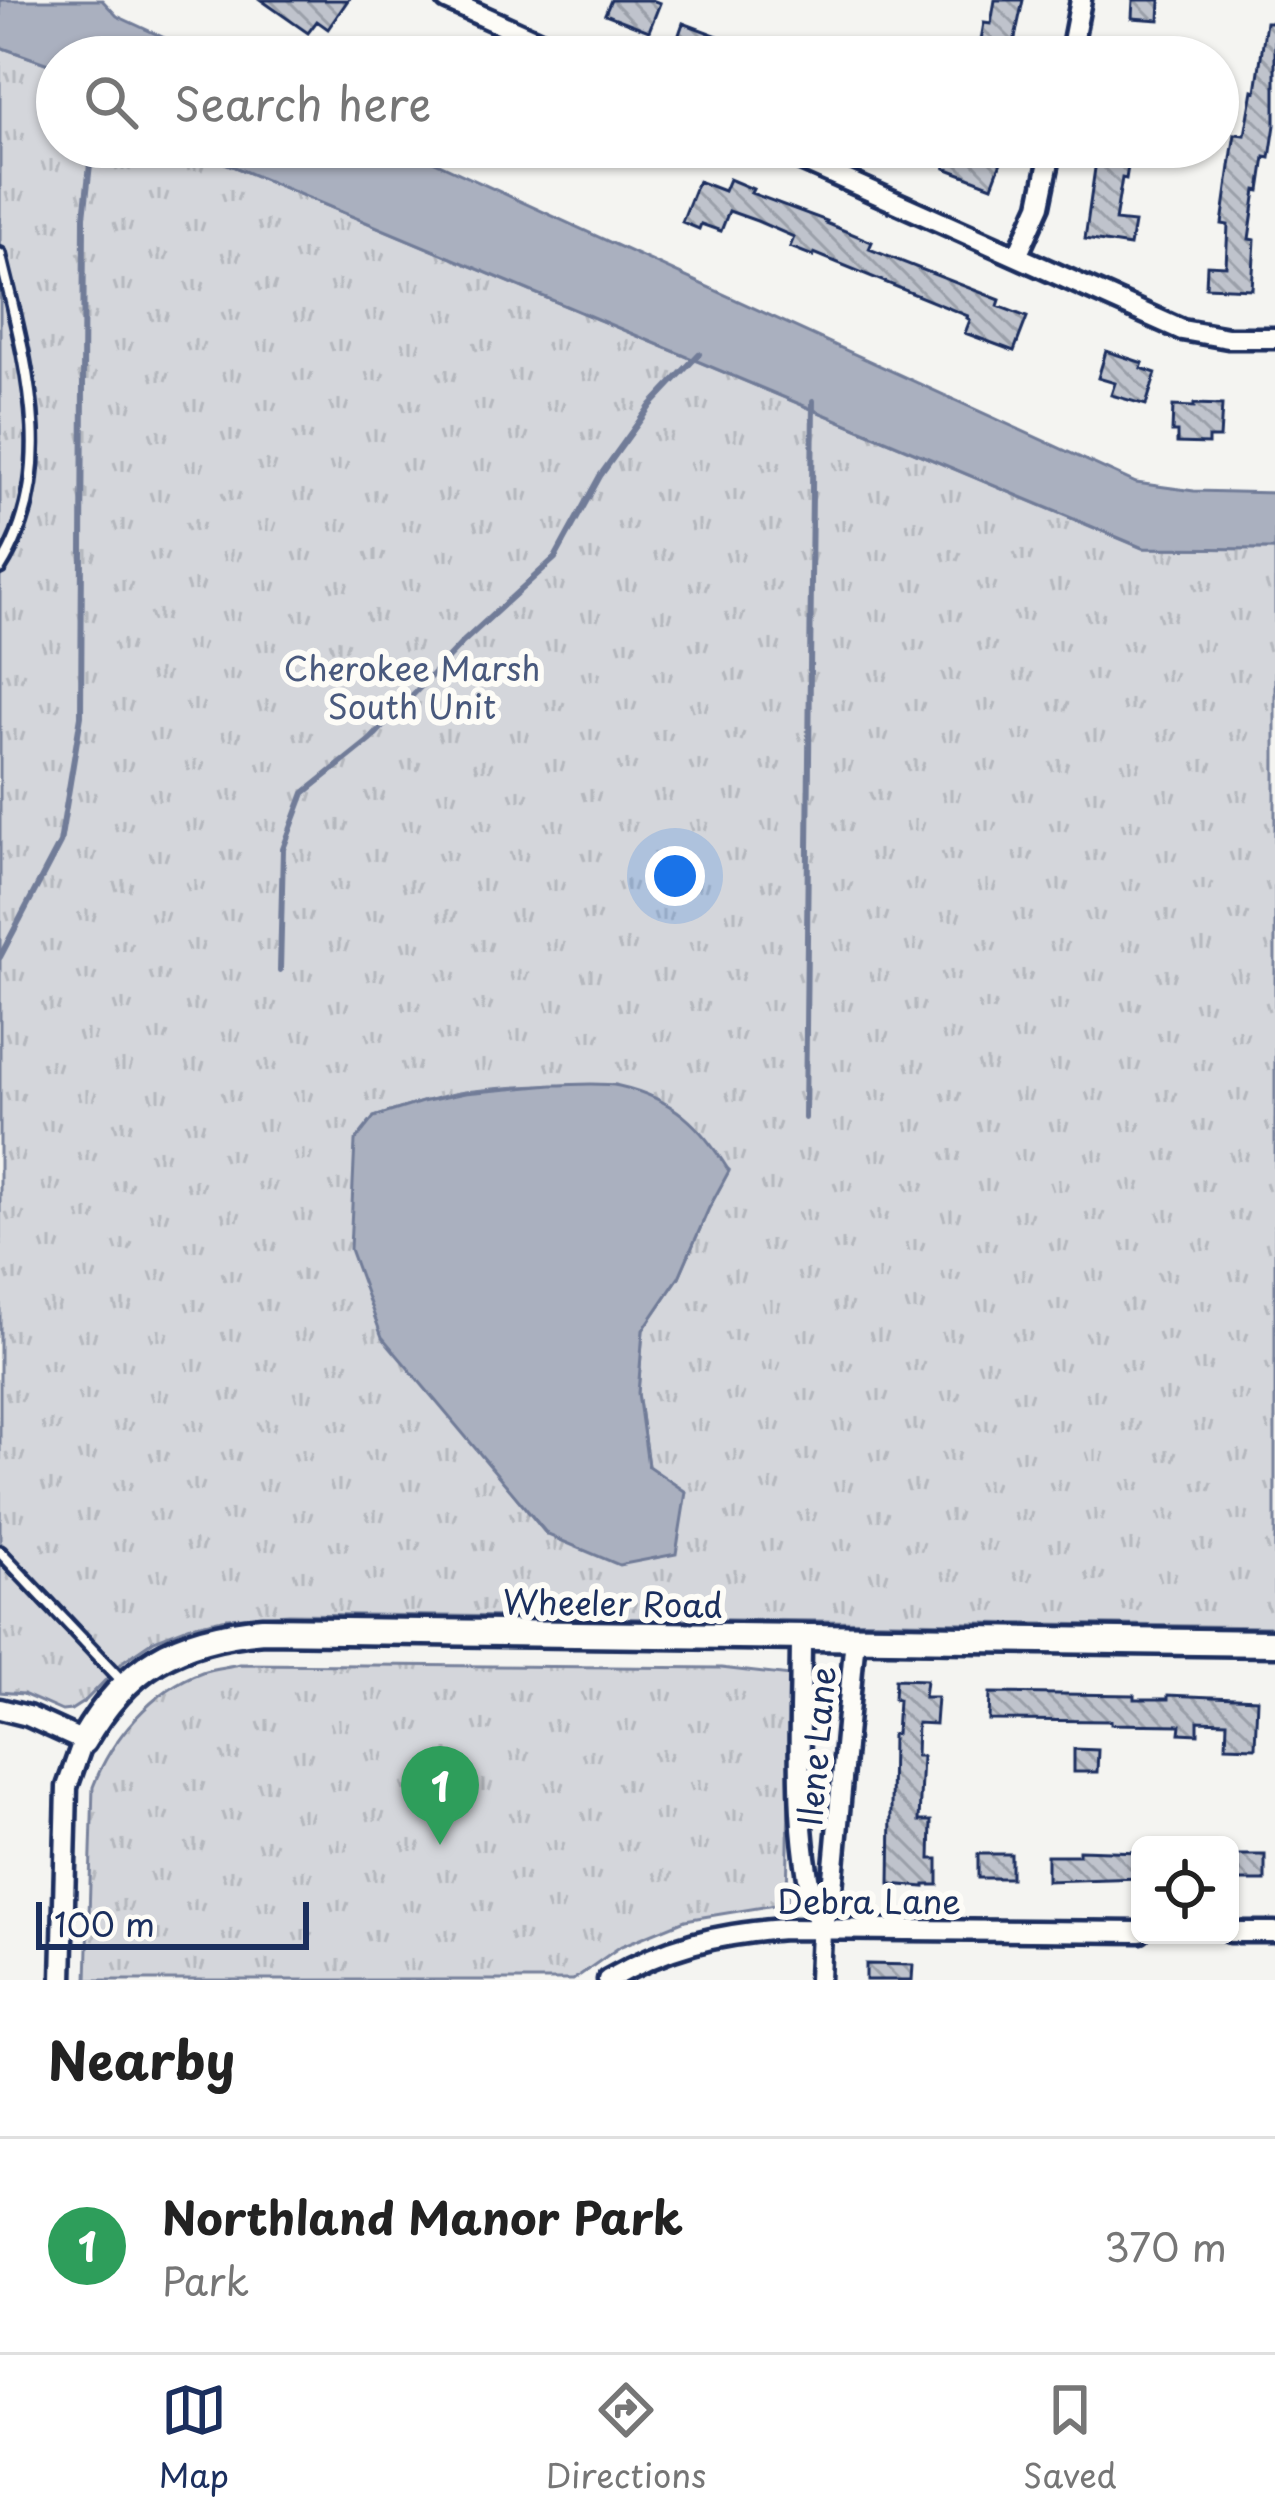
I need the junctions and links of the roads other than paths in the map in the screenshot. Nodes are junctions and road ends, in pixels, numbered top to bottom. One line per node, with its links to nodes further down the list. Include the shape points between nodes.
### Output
1 (447, 0): 3 (street)
2 (1081, 0): 4 (street)
3 (527, 36)
4 (1074, 36)
5 (819, 168): 8 (street)
6 (1048, 168): 8 (street)
7 (0, 254): 10 (lane, via 33,408 33,453 21,523)
8 (1017, 256): 9 (street, via 1182,330)
9 (1275, 338)
10 (0, 568)
11 (0, 1552): 15 (lane)
12 (801, 1637): 13 (street, Wheeler Road); 15 (street, Wheeler Road, via 263,1630 186,1645); 18 (street, Ilene Lane, via 802,1826)
13 (855, 1637): 14 (street, Wheeler Road); 18 (street, Ilene Lane, via 832,1889)
14 (1275, 1642)
15 (125, 1684): 17 (street, Wheeler Road)
16 (0, 1709): 17 (street)
17 (83, 1741): 22 (street, via 67,1787)
18 (821, 1930): 19 (street, Debra Lane); 23 (street, Debra Lane, via 693,1942); 24 (street, Ilene Lane)
19 (1131, 1931)
20 (1239, 1932): 21 (street)
21 (1275, 1932)
22 (62, 1980)
23 (608, 1980)
24 (819, 1980)

